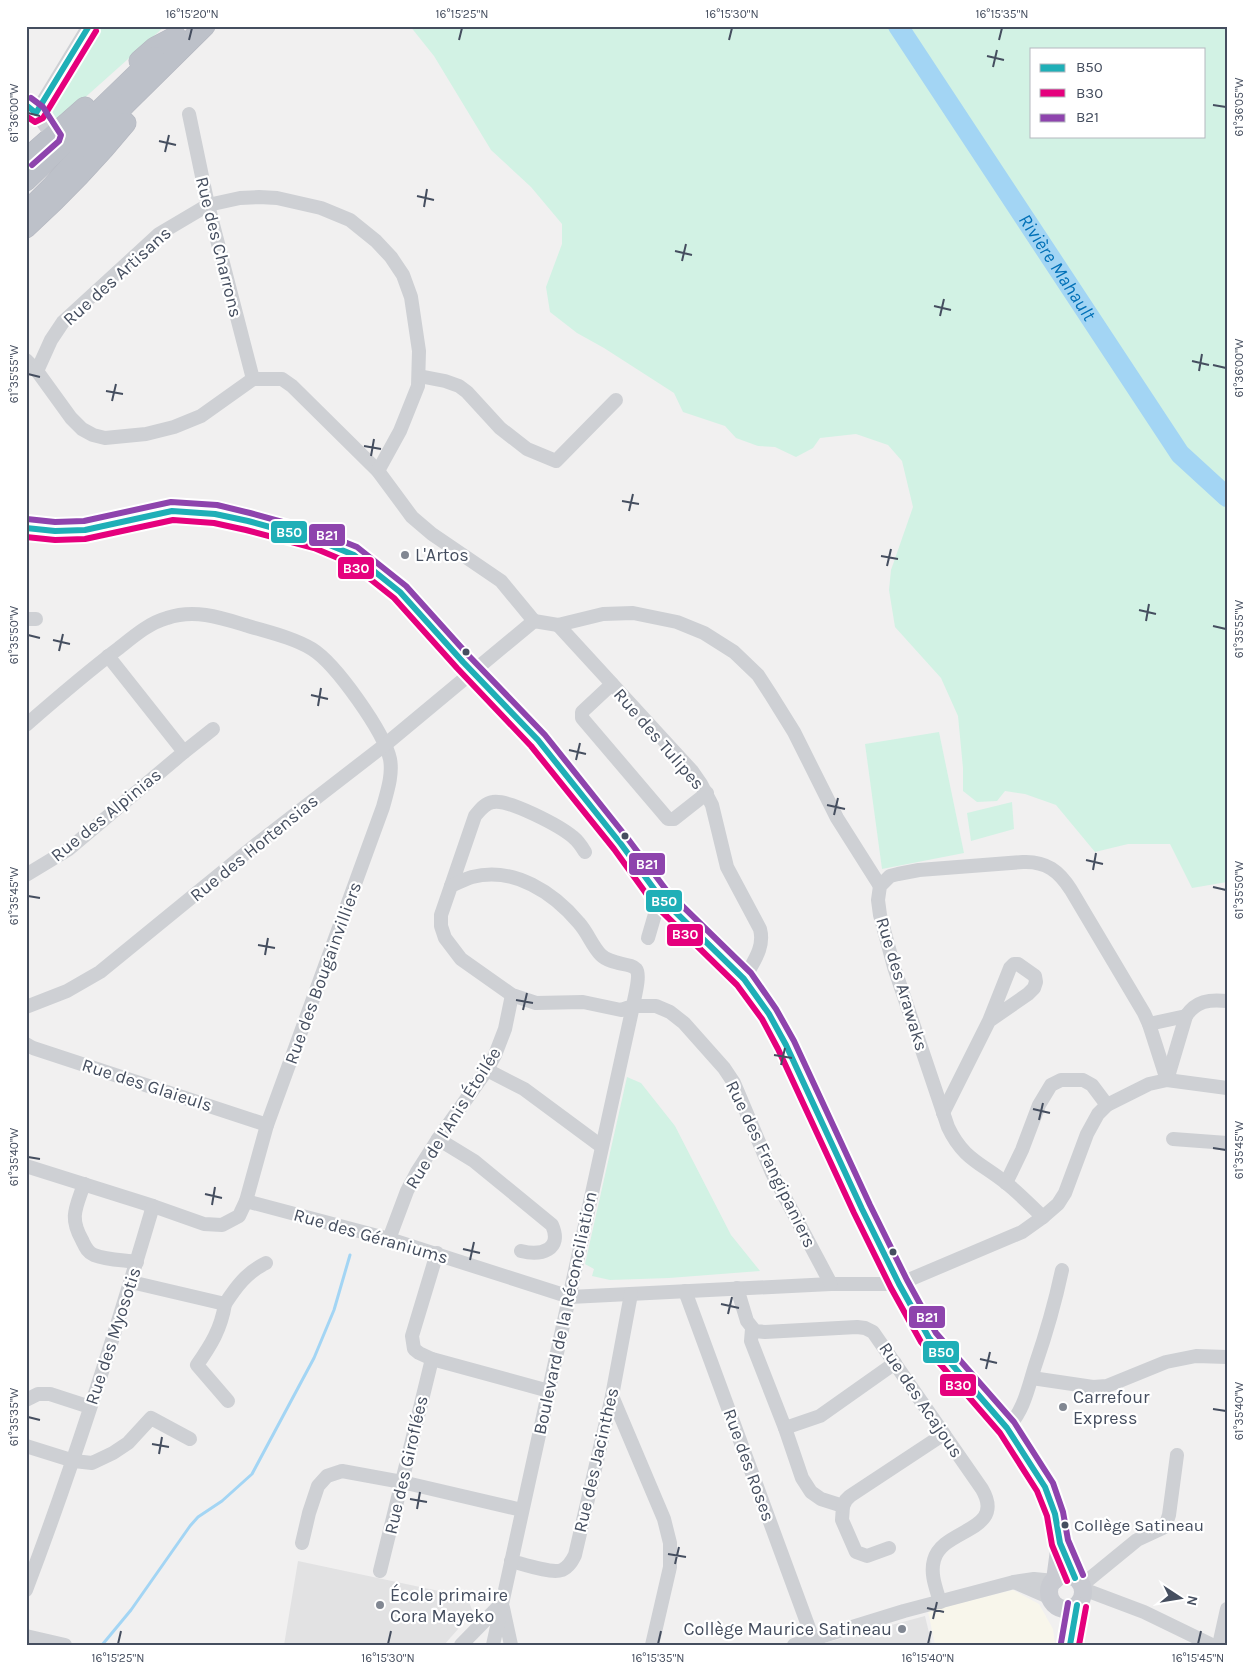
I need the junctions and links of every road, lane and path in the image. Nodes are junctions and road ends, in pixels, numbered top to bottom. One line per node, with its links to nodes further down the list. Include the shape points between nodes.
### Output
1 (89, 26): 4 (street)
2 (205, 26): 3 (highway)
3 (182, 36): 6 (highway, via 155,47); 8 (highway); 10 (highway, via 126,104); 11 (highway, via 143,102 66,192)
4 (31, 109): 6 (street)
5 (189, 114): 9 (street, Rue des Charrons)
6 (52, 135): 7 (highway)
7 (26, 159)
8 (26, 181)
9 (208, 205): 13 (street, Rue des Artisans, via 159,234 63,322); 14 (street, Rue des Artisans, via 259,197 301,202 350,220 376,241 403,275 411,297); 15 (street, Rue des Charrons)
10 (26, 212)
11 (26, 228)
12 (26, 360): 13 (street)
13 (36, 370): 15 (street, via 82,429 105,438 146,434 174,427 201,416)
14 (419, 376): 16 (street, via 459,386 500,428 527,449 556,461); 17 (street, Rue des Artisans, via 400,431)
15 (253, 379): 17 (street, via 282,380 292,386)
16 (616, 400)
17 (378, 471): 19 (street, via 412,517 501,581)
18 (26, 528): 22 (main road, via 85,530 172,511 215,514 317,540 354,555 379,574 400,592)
19 (534, 621): 20 (street); 22 (street, Rue des Hortensias)
20 (558, 625): 23 (street, Rue des Tulipes); 32 (street, via 604,614 633,613 677,622 704,633 734,652 758,675 771,695 794,732 837,818)
21 (108, 656): 24 (street); 26 (street, via 146,628 167,618 191,614 214,616 297,642 314,650 334,669); 27 (street)
22 (472, 672): 26 (street, Rue des Hortensias); 33 (main road, via 538,740)
23 (612, 684): 28 (street, Rue des Tulipes, via 692,771); 28 (street, via 582,712 582,718 668,819 674,819)
24 (26, 725)
25 (213, 729): 27 (street, Rue des Alpinias)
26 (386, 744): 39 (street, Rue des Hortensias, via 100,972 67,991); 49 (street, Rue des Bougainvilliers, via 391,771 383,807)
27 (184, 752): 30 (street, Rue des Alpinias, via 69,849)
28 (706, 793): 35 (street, Rue des Tulipes, via 728,867 762,936 760,949)
29 (585, 852): 31 (street, Rue des Frangipaniers, via 567,833 528,812 502,802 491,802 475,816)
30 (26, 875)
31 (451, 886): 36 (street, Rue des Frangipaniers, via 441,915 445,938 461,959); 38 (street, Boulevard de la Réconciliation, via 472,877 495,875 515,878 540,888 578,922 602,956 636,969 638,981)
32 (880, 886): 42 (street, via 890,876 919,870 1023,862 1048,866 1062,877); 48 (street, Rue des Arawaks, via 880,915 894,967)
33 (660, 897): 34 (street); 35 (main road)
34 (648, 938)
35 (744, 979): 68 (main road, via 786,1045)
36 (512, 995): 38 (street, Rue des Frangipaniers, via 536,1003 583,1002 621,1010); 44 (street, Rue de l'Anis Étoilée, via 504,1029)
37 (1227, 1001): 40 (street, via 1203,1002)
38 (633, 1006): 53 (street, Boulevard de la Réconciliation); 67 (street, Rue des Frangipaniers, via 656,1006 670,1012 724,1068 740,1095 772,1173)
39 (26, 1007)
40 (1186, 1016): 42 (street); 45 (street)
41 (989, 1021): 48 (street)
42 (1149, 1024): 45 (street)
43 (26, 1044): 49 (street, Rue des Glaieuls)
44 (487, 1070): 50 (street, Rue de l'Anis Étoilée); 53 (street, via 524,1090)
45 (1167, 1080): 46 (street); 47 (street, via 1149,1084)
46 (1227, 1088)
47 (1107, 1105): 55 (street, via 1092,1085 1082,1080 1061,1080 1051,1085 1039,1105); 59 (street, via 1087,1134 1065,1193)
48 (943, 1113): 55 (street, Rue des Arawaks, via 958,1146 970,1159)
49 (267, 1125): 57 (street, Rue des Bougainvilliers)
50 (438, 1139): 60 (street, Rue de l'Anis Étoilée, via 407,1191); 61 (street, via 474,1161 552,1225 555,1232 550,1248 542,1253)
51 (1173, 1139): 52 (street)
52 (1227, 1143)
53 (601, 1146): 72 (street, Boulevard de la Réconciliation)
54 (26, 1166): 56 (street)
55 (1006, 1183): 59 (street, Rue des Arawaks)
56 (84, 1184): 58 (street); 63 (street, via 74,1222 86,1249 98,1256)
57 (246, 1201): 58 (street, via 233,1221 222,1225 204,1224); 60 (street, Rue des Géraniums)
58 (153, 1206): 63 (street, Rue des Myosotis)
59 (1043, 1217): 68 (street, via 1022,1232)
60 (389, 1239): 62 (street, Rue des Géraniums)
61 (521, 1251)
62 (437, 1253): 72 (street, Rue des Géraniums); 76 (street, via 412,1336 416,1351)
63 (137, 1262): 66 (street, Rue des Myosotis)
64 (266, 1263): 73 (street, via 246,1275)
65 (1062, 1270): 78 (street, via 1053,1312)
66 (131, 1282): 73 (street); 83 (street, Rue des Myosotis)
67 (831, 1284): 68 (street, Rue des Géraniums); 69 (street, Rue des Géraniums)
68 (899, 1284): 85 (main road, via 929,1338)
69 (737, 1288): 70 (street, Rue des Géraniums); 74 (street)
70 (685, 1291): 71 (street, Rue des Géraniums); 106 (street, Rue des Roses)
71 (631, 1294): 72 (street, Rue des Géraniums); 80 (street, Rue des Jacinthes)
72 (570, 1297): 79 (street, Boulevard de la Réconciliation)
73 (225, 1304): 82 (street, via 219,1329 197,1365)
74 (752, 1329): 77 (street, Rue des Acajous, via 765,1332 865,1328 878,1337); 84 (street, via 751,1341)
75 (1227, 1357): 78 (street, via 1196,1356 1166,1362 1107,1386)
76 (432, 1359): 79 (street); 91 (street, Rue des Giroflées)
77 (895, 1363): 84 (street, via 826,1413); 86 (street, Rue des Acajous)
78 (1032, 1378): 85 (street, via 1016,1418)
79 (549, 1391): 93 (street, Boulevard de la Réconciliation)
80 (612, 1396): 97 (street, Rue des Jacinthes, via 571,1564 564,1570 555,1571); 111 (street, via 664,1520 670,1543 670,1566)
81 (26, 1400): 83 (street, via 38,1394 50,1394)
82 (228, 1401)
83 (90, 1407): 90 (street, Rue des Myosotis)
84 (785, 1428): 92 (street, via 802,1478 811,1492)
85 (1007, 1428): 95 (main road, via 1046,1487)
86 (944, 1434): 92 (street, via 850,1496); 103 (street, Rue des Acajous, via 986,1496 989,1508 985,1517 936,1553 932,1575)
87 (190, 1439): 90 (street, via 151,1418 128,1444 113,1453 92,1463)
88 (26, 1446): 90 (street)
89 (1177, 1455): 101 (street, via 1165,1527 1137,1540)
90 (74, 1461): 99 (street, Rue des Myosotis)
91 (402, 1482): 93 (street); 94 (street, via 342,1471 327,1476 313,1499); 98 (street, Rue des Giroflées)
92 (843, 1506): 96 (street, via 842,1520 856,1552 868,1556)
93 (522, 1510): 97 (street, Boulevard de la Réconciliation)
94 (302, 1543)
95 (1060, 1543): 100 (main road); 101 (main road)
96 (888, 1548)
97 (511, 1561): 102 (street, Boulevard de la Réconciliation)
98 (380, 1571)
99 (26, 1590)
100 (1054, 1591): 101 (main road, via 1065,1575); 101 (main road, via 1068,1609); 103 (street, via 1014,1582); 113 (main road)
101 (1079, 1592): 113 (main road); 114 (street, via 1144,1612)
102 (502, 1602): 108 (street); 109 (street, Boulevard de la Réconciliation); 110 (street)
103 (940, 1602): 106 (street)
104 (1227, 1609): 115 (street)
105 (26, 1636): 107 (street)
106 (813, 1639): 112 (street)
107 (65, 1645)
108 (461, 1645)
109 (493, 1645)
110 (511, 1645)
111 (652, 1645)
112 (794, 1645)
113 (1068, 1645)
114 (1212, 1645)
115 (1219, 1645)

